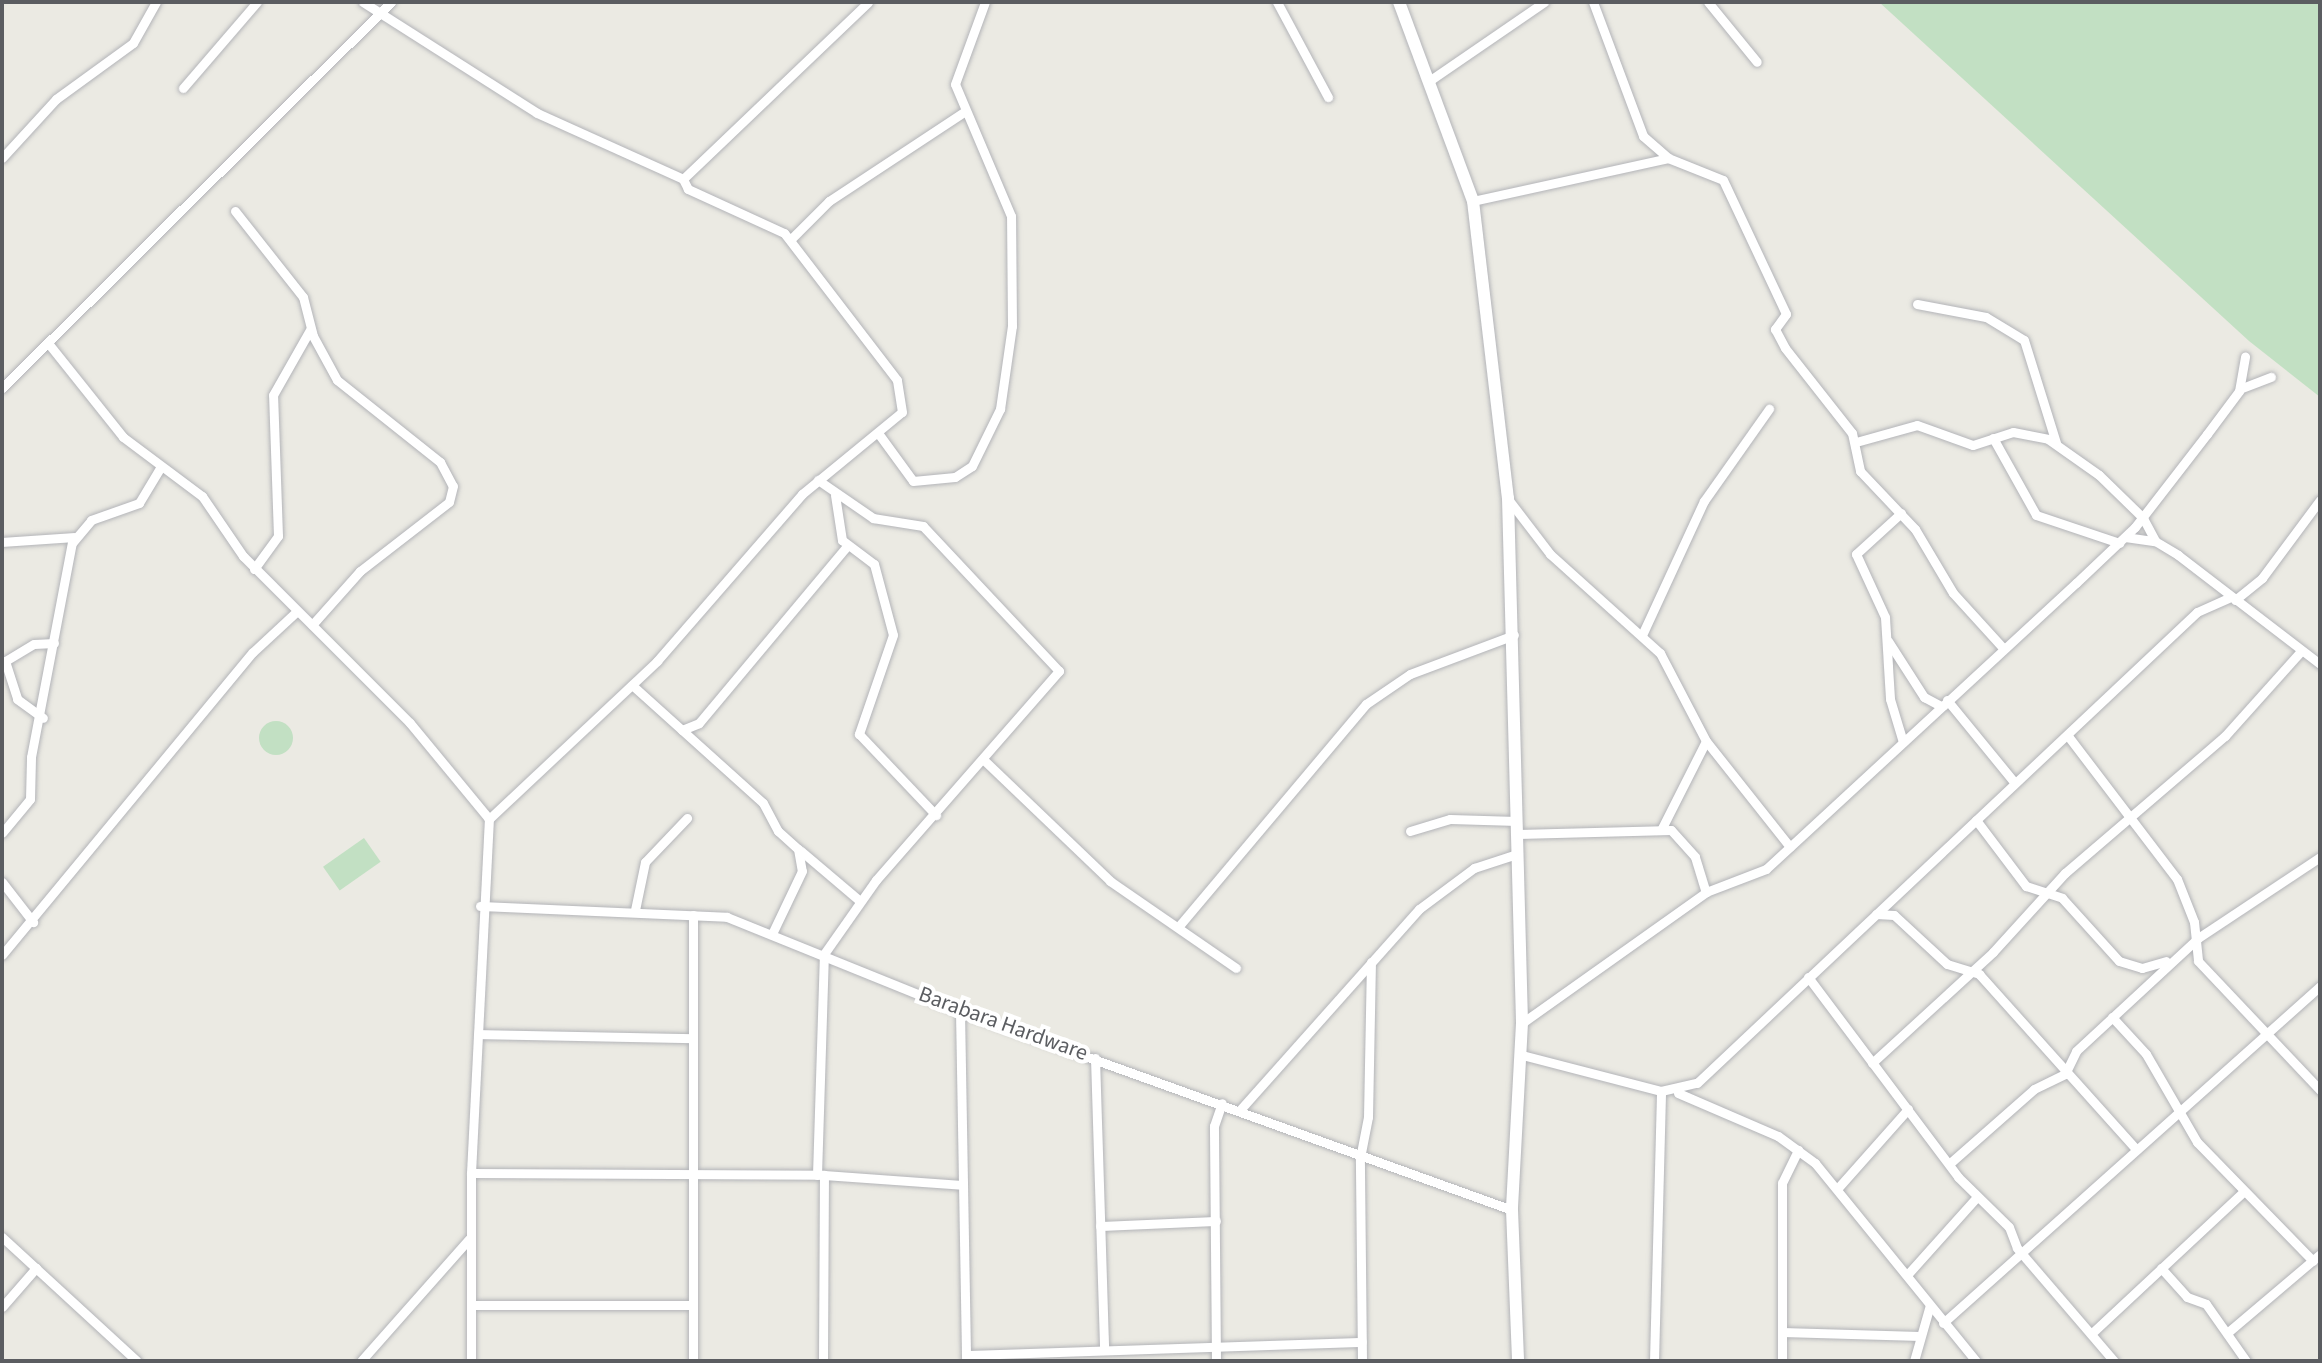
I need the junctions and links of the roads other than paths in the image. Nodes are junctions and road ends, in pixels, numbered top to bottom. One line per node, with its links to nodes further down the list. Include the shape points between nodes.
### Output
1 (156, 2): 17 (street, via 133,43 56,99)
2 (257, 2): 14 (street)
3 (363, 2): 11 (street)
4 (868, 2): 19 (street)
5 (985, 2): 16 (street, via 956,72)
6 (1277, 2): 15 (street)
7 (1399, 2): 13 (street)
8 (1544, 2): 13 (street)
9 (1593, 2): 18 (street, via 1634,122)
10 (1708, 2): 12 (street)
11 (387, 6): 19 (street, via 537,113); 25 (street)
12 (1757, 62)
13 (1432, 79): 20 (street)
14 (183, 88)
15 (1328, 97)
16 (964, 112): 22 (street, via 829,201); 31 (street, via 1011,216 1012,326 1000,409 972,466 955,477 913,481)
17 (2, 158)
18 (1668, 158): 20 (street); 33 (street, via 1723,180 1786,314 1776,331)
19 (683, 179): 22 (street, via 688,189)
20 (1473, 201): 38 (street)
21 (235, 211): 24 (street, via 303,297)
22 (790, 240): 31 (street, via 897,380 902,412)
23 (1917, 304): 34 (street, via 1986,317 2024,340)
24 (310, 330): 47 (street, via 273,395 278,536); 52 (street, via 343,386 440,462 453,486 449,502 360,571)
25 (48, 343): 28 (street); 35 (street, via 123,437)
26 (2245, 357): 29 (street)
27 (2271, 377): 29 (street)
28 (2, 388)
29 (2239, 391): 41 (street)
30 (1769, 409): 54 (street, via 1713,484)
31 (878, 433): 36 (street)
32 (1993, 438): 33 (street, via 1973,445 1908,426); 34 (street, via 2013,432); 43 (street, via 2036,515)
33 (1856, 442): 40 (street, via 1860,471)
34 (2056, 443): 41 (street)
35 (160, 468): 42 (street, via 139,503 91,520); 47 (street, via 208,503)
36 (818, 480): 37 (street); 61 (street)
37 (835, 495): 46 (street); 68 (street, via 873,518 923,526 1056,660 1057,677)
38 (1508, 498): 53 (street); 54 (street, via 1550,554)
39 (2320, 500): 49 (street, via 2262,578)
40 (1901, 513): 55 (street, via 1856,554 1876,588); 57 (street, via 1953,593)
41 (2143, 518): 43 (street); 44 (street)
42 (74, 537): 45 (street); 56 (street)
43 (2122, 540): 44 (street); 57 (street)
44 (2155, 541): 48 (street)
45 (2, 542)
46 (847, 546): 64 (street, via 699,723); 70 (street, via 875,567 893,635 859,734)
47 (254, 569): 51 (street)
48 (2208, 580): 49 (street); 50 (street)
49 (2232, 599): 50 (street); 58 (street)
50 (2207, 604): 65 (street)
51 (295, 613): 52 (street); 91 (street, via 257,647)
52 (312, 625): 73 (street, via 410,723)
53 (1514, 635): 75 (street); 92 (street, via 1410,674 1366,704)
54 (1642, 635): 66 (street, via 1680,683)
55 (1888, 641): 62 (street, via 1924,697); 67 (street, via 1892,711)
56 (54, 643): 59 (street, via 34,644); 63 (street)
57 (2003, 648): 62 (street)
58 (2300, 652): 60 (street); 71 (street, via 2225,736)
59 (4, 662): 63 (street, via 17,699)
60 (2320, 664)
61 (632, 685): 64 (street); 73 (street)
62 (1944, 703): 67 (street); 69 (street)
63 (43, 718): 78 (street, via 31,757 30,799)
64 (682, 730): 80 (street, via 763,803 778,831)
65 (2068, 736): 69 (street); 71 (street)
66 (1706, 741): 76 (street); 79 (street)
67 (1903, 742): 79 (street)
68 (985, 761): 70 (street); 92 (street, via 1110,881)
69 (2015, 783): 74 (street)
70 (936, 815): 86 (street)
71 (2134, 816): 85 (street); 94 (street, via 2177,879)
72 (687, 818): 88 (street, via 645,862)
73 (489, 819): 87 (street)
74 (1976, 820): 85 (street); 89 (street)
75 (1517, 828): 76 (street); 77 (street, via 1450,819); 81 (street)
76 (1662, 828): 84 (street, via 1695,857)
77 (1410, 831)
78 (2, 833)
79 (1790, 847): 84 (street, via 1759,874)
80 (798, 849): 86 (street); 93 (street, via 802,871)
81 (1517, 854): 98 (street, via 1453,880); 105 (street)
82 (2320, 857): 94 (street)
83 (2, 882): 91 (street)
84 (1706, 892): 105 (street)
85 (2042, 896): 97 (street, via 2062,898 2095,941 2129,967); 100 (street)
86 (860, 901): 95 (street)
87 (480, 906): 88 (street, Barabara Hardware); 107 (street)
88 (635, 910): 90 (street, Barabara Hardware)
89 (1875, 914): 100 (street, via 1888,912 1947,964); 101 (street)
90 (693, 915): 93 (street, Barabara Hardware, via 727,917); 108 (street)
91 (33, 922): 96 (street)
92 (1179, 926): 99 (street)
93 (772, 934): 95 (street, Barabara Hardware)
94 (2198, 938): 97 (street); 106 (street, via 2198,961)
95 (824, 954): 103 (street, Barabara Hardware); 126 (street)
96 (2, 955)
97 (2173, 959): 104 (street)
98 (1371, 962): 118 (street); 122 (street, via 1369,1105)
99 (1236, 968)
100 (1971, 971): 111 (street); 112 (street, via 1998,991)
101 (1808, 977): 111 (street); 115 (street, via 1697,1083)
102 (2320, 986): 106 (street)
103 (960, 1011): 110 (street, Barabara Hardware); 127 (street)
104 (2112, 1017): 112 (street, via 2076,1051); 119 (street, via 2146,1054)
105 (1522, 1023): 109 (street)
106 (2264, 1030): 113 (street); 119 (street)
107 (478, 1034): 108 (street); 124 (street)
108 (690, 1038): 125 (street)
109 (1522, 1055): 114 (street); 131 (street)
110 (1095, 1058): 116 (street, Barabara Hardware); 133 (street)
111 (1872, 1063): 117 (street)
112 (2065, 1074): 120 (street); 123 (street, via 2034,1089)
113 (2320, 1090)
114 (1661, 1091): 115 (street); 162 (street)
115 (1673, 1092): 121 (street, via 1711,1103)
116 (1222, 1103): 118 (street, Barabara Hardware); 132 (street, via 1214,1114)
117 (1908, 1109): 123 (street); 128 (street)
118 (1240, 1110): 122 (street, Barabara Hardware)
119 (2175, 1111): 120 (street); 129 (street)
120 (2136, 1149): 136 (street)
121 (1798, 1150): 128 (street); 146 (street, via 1782,1183)
122 (1360, 1158): 131 (street, Barabara Hardware); 150 (street)
123 (1949, 1164): 130 (street)
124 (471, 1173): 125 (street); 135 (street)
125 (695, 1173): 126 (street); 142 (street)
126 (821, 1175): 127 (street); 158 (street)
127 (962, 1185): 153 (street)
128 (1837, 1189): 140 (street)
129 (2243, 1192): 137 (street); 139 (street)
130 (1977, 1197): 136 (street, via 2009,1227); 140 (street)
131 (1512, 1210): 161 (street)
132 (1216, 1221): 133 (street); 152 (street)
133 (1100, 1226): 151 (street)
134 (2, 1237): 138 (street)
135 (469, 1239): 141 (street); 155 (street)
136 (2024, 1255): 145 (street); 147 (street)
137 (2316, 1257): 148 (street)
138 (36, 1268): 144 (street); 154 (street)
139 (2161, 1268): 147 (street); 148 (street, via 2187,1297 2206,1304)
140 (1907, 1275): 143 (street)
141 (472, 1305): 142 (street); 156 (street)
142 (689, 1305): 157 (street)
143 (1930, 1305): 145 (street); 149 (street)
144 (2, 1307)
145 (1943, 1323): 165 (street)
146 (1782, 1332): 149 (street); 163 (street)
147 (2092, 1333): 166 (street)
148 (2227, 1333): 167 (street)
149 (1920, 1336): 164 (street)
150 (1362, 1342): 152 (street); 160 (street)
151 (1104, 1346): 152 (street); 153 (street)
152 (1216, 1348): 159 (street)
153 (966, 1358)
154 (137, 1361)
155 (361, 1361)
156 (471, 1361)
157 (693, 1361)
158 (823, 1361)
159 (1216, 1361)
160 (1362, 1361)
161 (1518, 1361)
162 (1654, 1361)
163 (1782, 1361)
164 (1914, 1361)
165 (1976, 1361)
166 (2114, 1361)
167 (2246, 1361)

